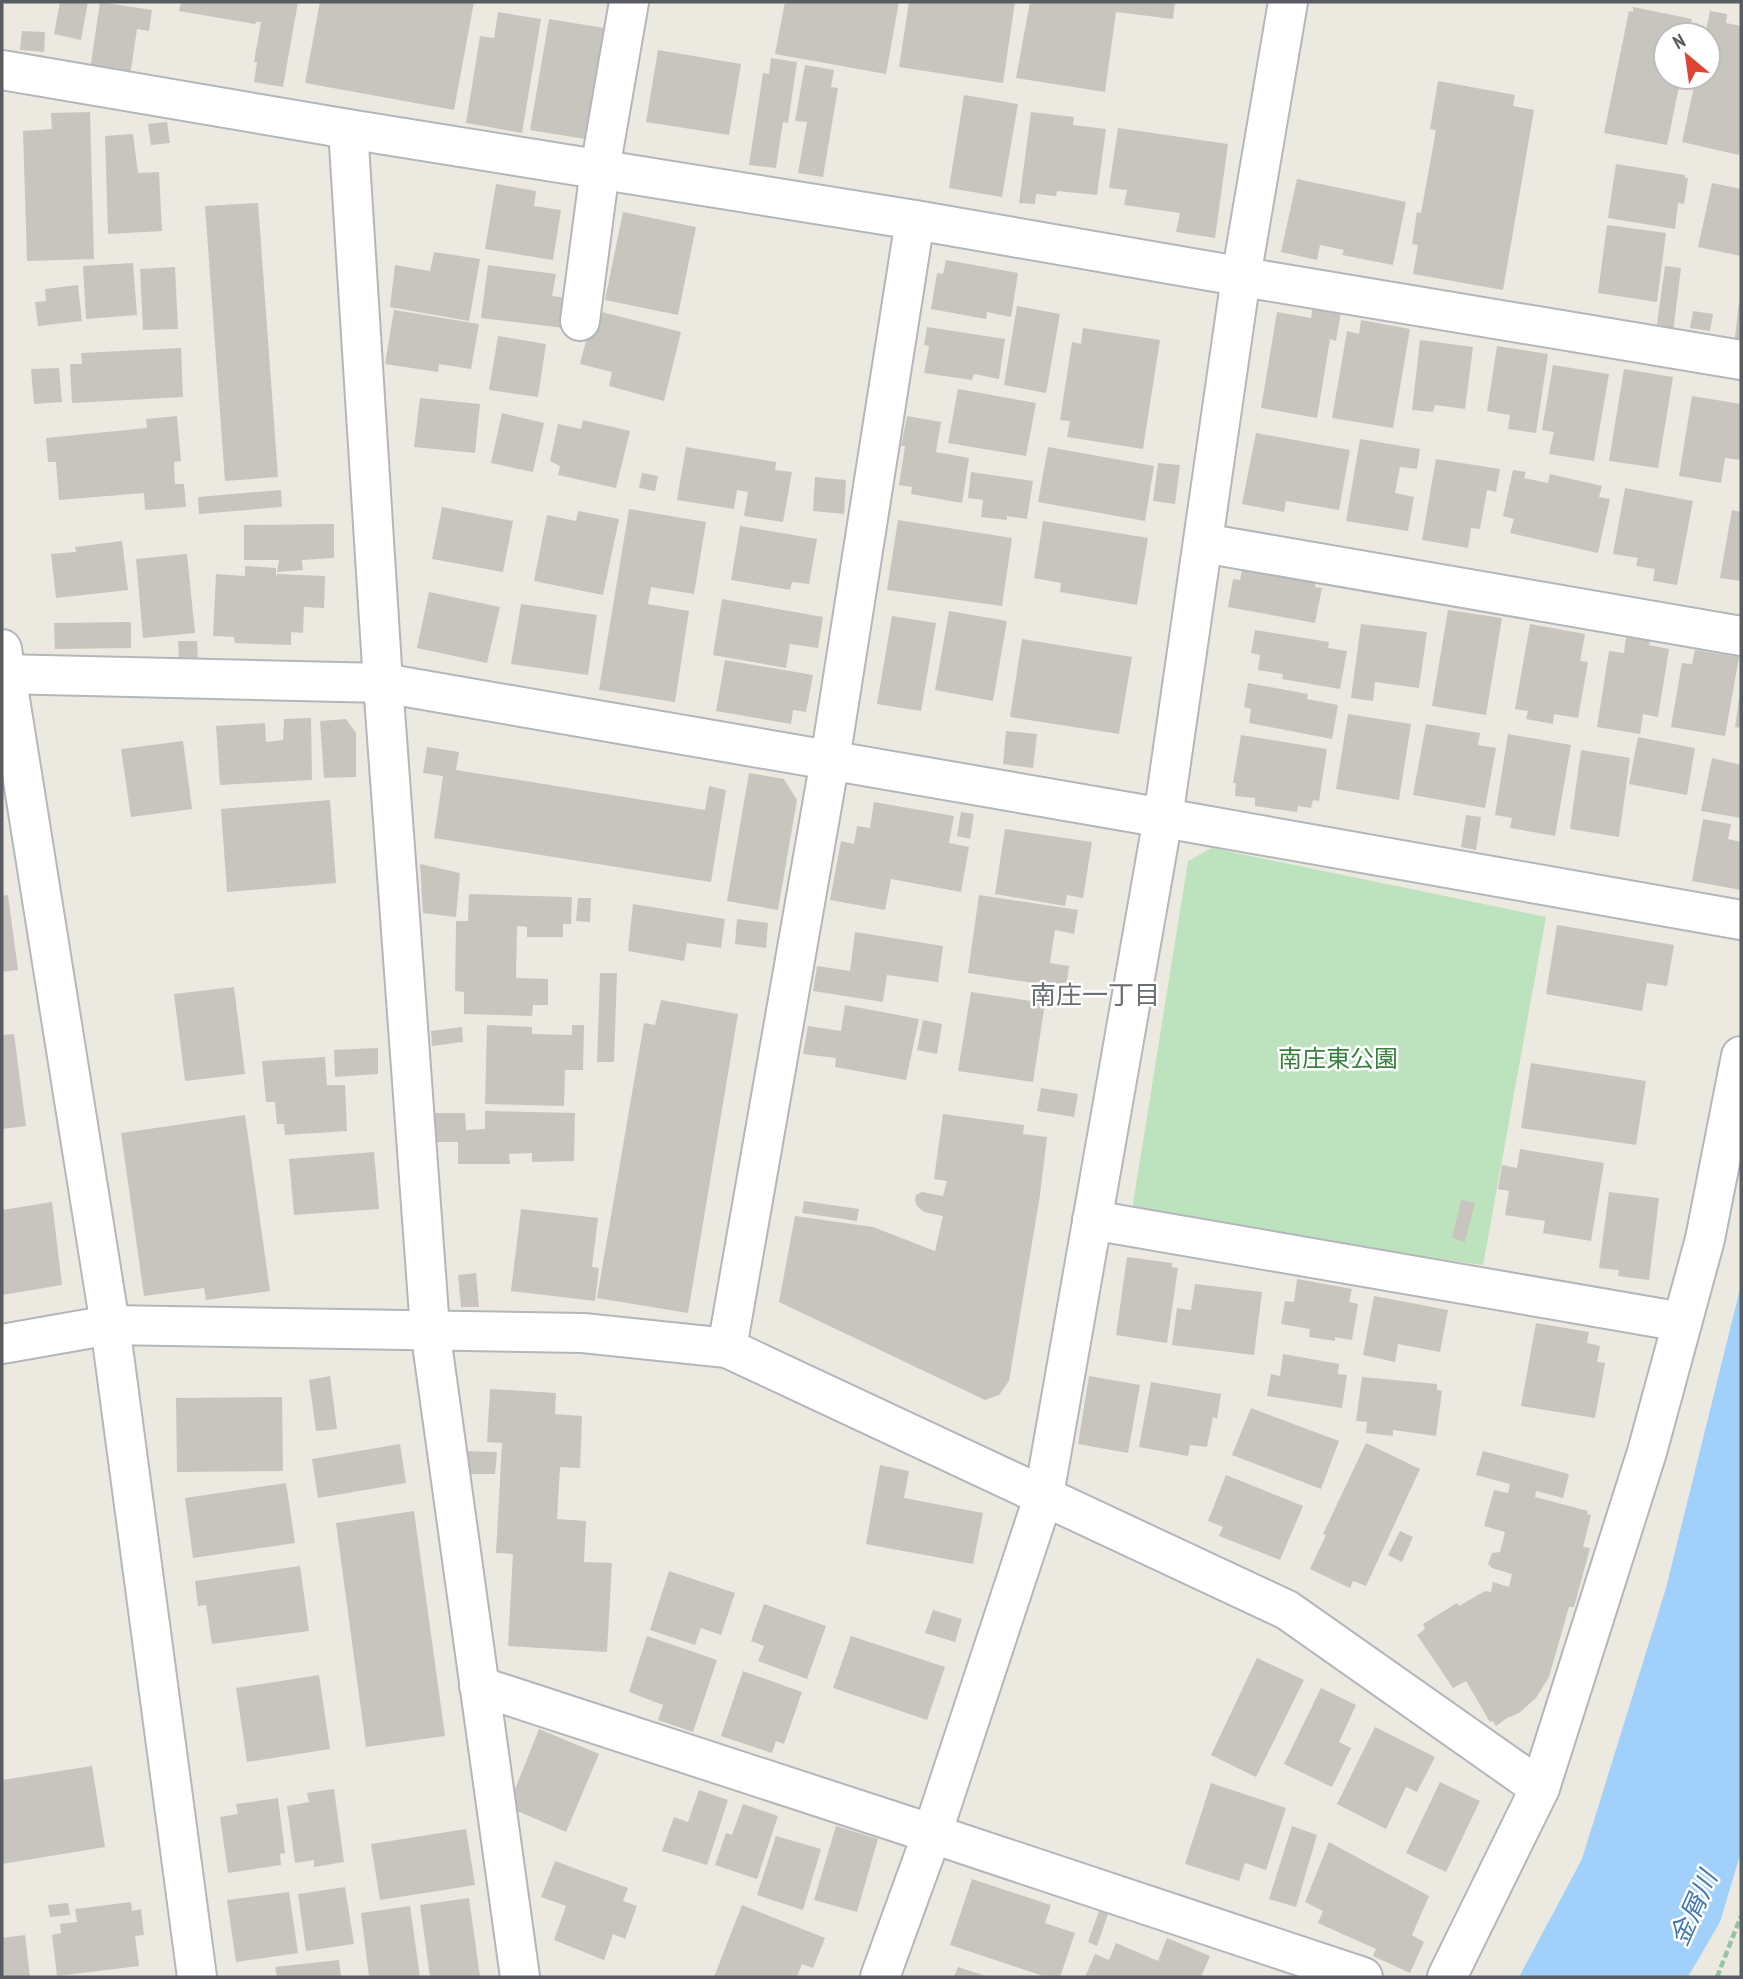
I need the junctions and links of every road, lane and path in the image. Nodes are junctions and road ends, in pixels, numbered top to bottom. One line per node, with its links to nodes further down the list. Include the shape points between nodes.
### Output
1 (629, 2): 5 (street)
2 (1288, 2): 7 (street)
3 (2, 70): 4 (street)
4 (348, 129): 5 (street); 13 (street)
5 (600, 169): 6 (street); 8 (street)
6 (915, 220): 7 (street); 14 (street)
7 (1241, 277): 9 (street); 10 (street)
8 (580, 321)
9 (1741, 360)
10 (1203, 543): 11 (street); 15 (street)
11 (1741, 636)
12 (3, 666): 13 (street); 20 (street)
13 (383, 683): 14 (street); 21 (street)
14 (830, 760): 15 (street); 23 (street)
15 (1163, 818): 16 (street); 18 (street)
16 (1741, 920)
17 (1741, 1056): 19 (street, via 1705,1239)
18 (1093, 1220): 19 (street); 24 (street)
19 (1682, 1322): 26 (street, via 1647,1452)
20 (110, 1325): 21 (street); 22 (street); 29 (street)
21 (430, 1329): 23 (street, via 583,1333); 25 (street)
22 (2, 1344)
23 (727, 1348): 24 (street)
24 (1044, 1495): 26 (street, via 1287,1610); 27 (street)
25 (479, 1686): 27 (street); 30 (street)
26 (1540, 1788): 33 (street)
27 (932, 1834): 31 (street); 32 (street)
28 (1741, 1916): 34 (path)
29 (197, 1977)
30 (520, 1977)
31 (880, 1977)
32 (1363, 1977)
33 (1447, 1977)
34 (1717, 1977)

